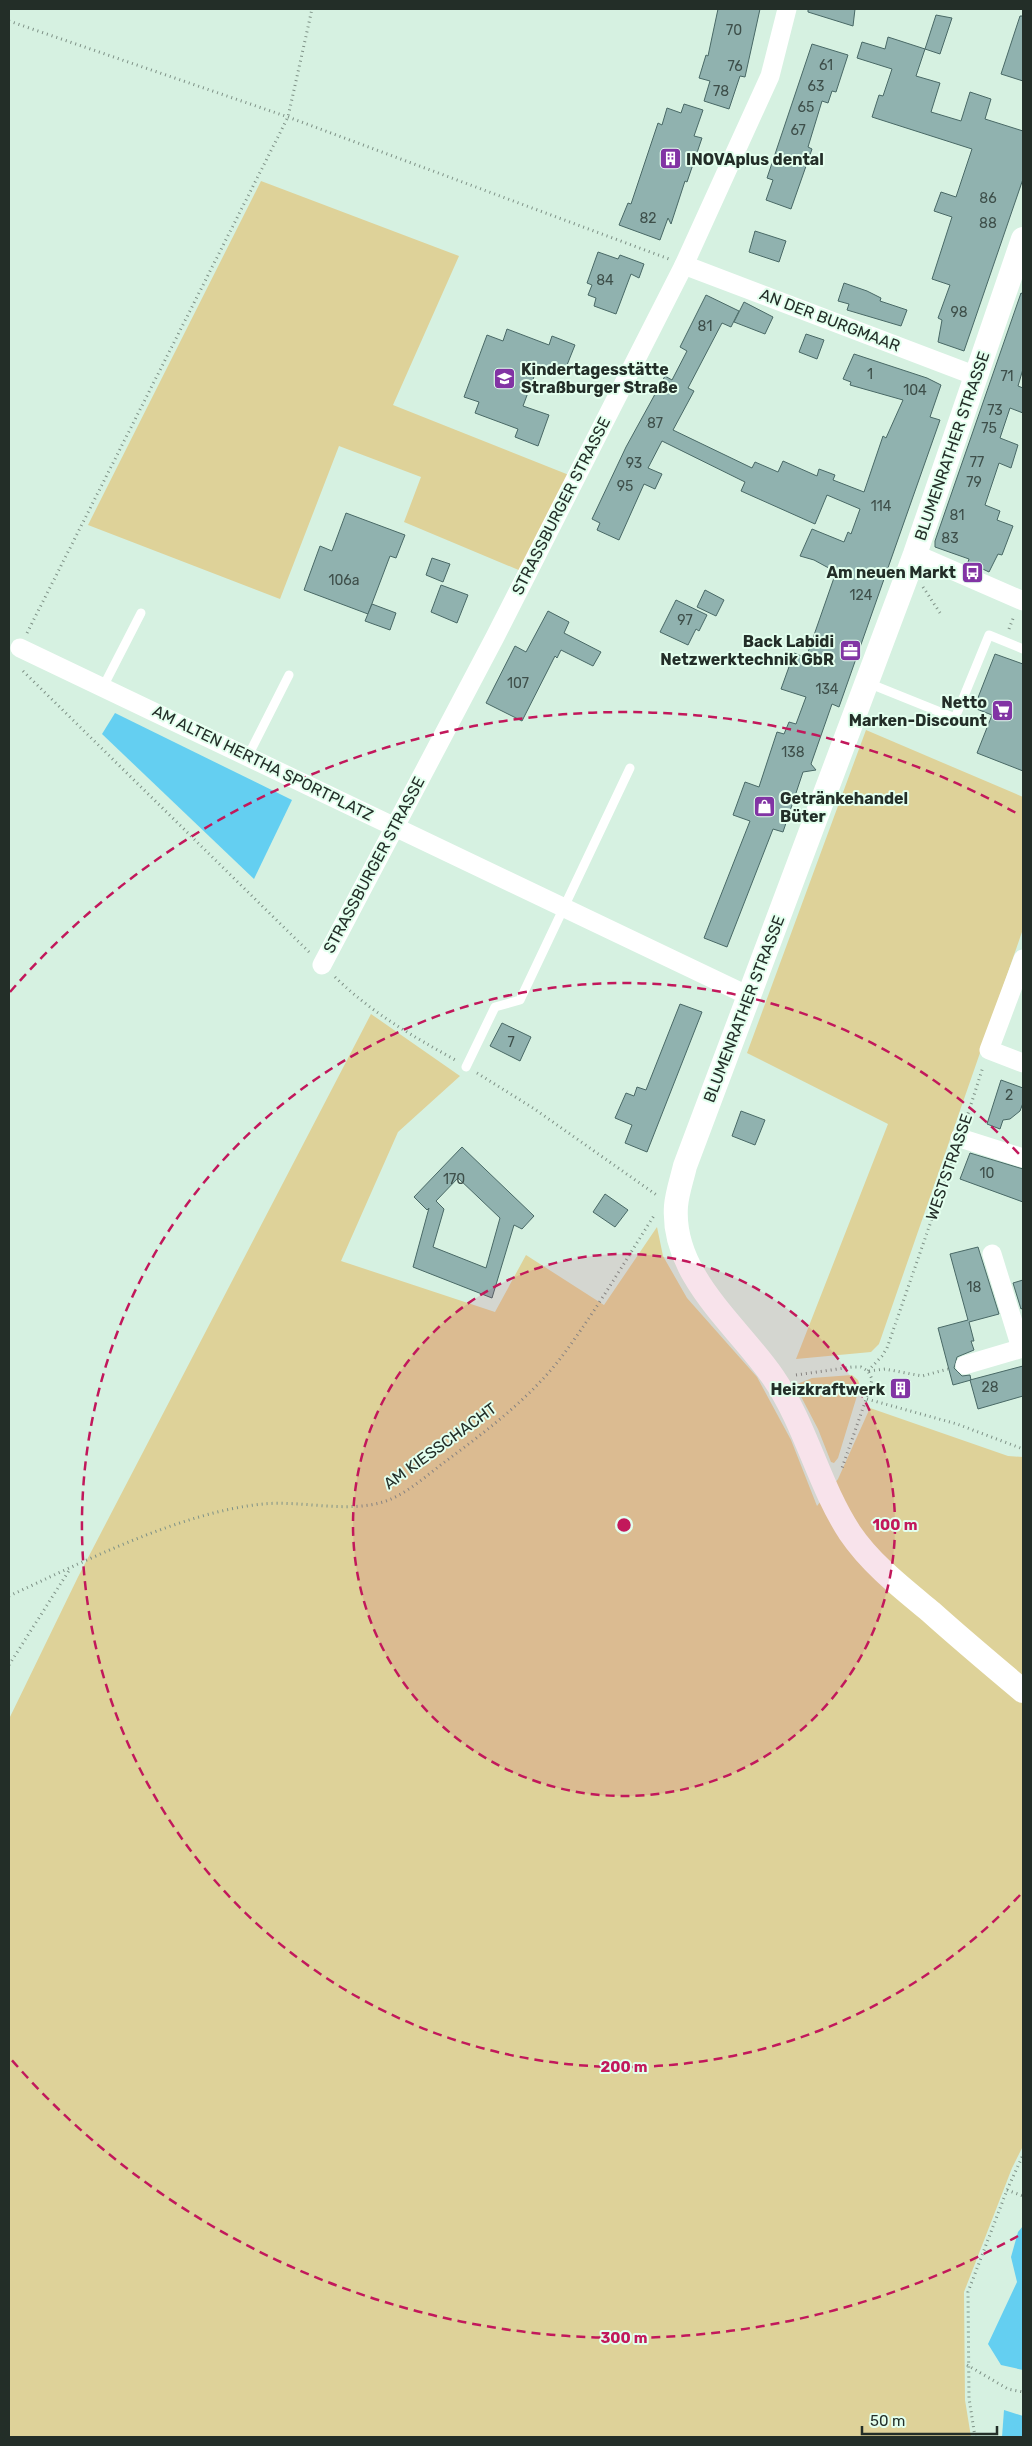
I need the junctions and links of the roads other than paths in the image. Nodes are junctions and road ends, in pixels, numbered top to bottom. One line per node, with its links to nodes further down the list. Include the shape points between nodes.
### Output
1 (787, 9): 3 (street, STRASSBURGER STRASSE, via 770,76)
2 (1023, 239): 4 (street, BLUMENRATHER STRASSE)
3 (684, 265): 4 (street, AN DER BURGMAAR); 15 (street, STRASSBURGER STRASSE, via 495,637)
4 (976, 376): 5 (street, BLUMENRATHER STRASSE)
5 (912, 563): 6 (street); 11 (street, BLUMENRATHER STRASSE)
6 (1022, 601)
7 (141, 613): 12 (lane)
8 (20, 648): 12 (street, AM ALTEN HERTHA SPORTPLATZ)
9 (1023, 649): 11 (lane, via 989,635 955,718)
10 (289, 675): 13 (lane)
11 (868, 683): 19 (street, BLUMENRATHER STRASSE)
12 (103, 687): 13 (street, AM ALTEN HERTHA SPORTPLATZ)
13 (248, 756): 15 (street, AM ALTEN HERTHA SPORTPLATZ)
14 (630, 768): 16 (lane)
15 (393, 826): 16 (street, AM ALTEN HERTHA SPORTPLATZ); 18 (street, STRASSBURGER STRASSE)
16 (563, 907): 19 (street, AM ALTEN HERTHA SPORTPLATZ); 21 (lane, via 520,1000 495,1007)
17 (1023, 959): 20 (street, via 989,1050)
18 (322, 965)
19 (749, 996): 27 (street, BLUMENRATHER STRASSE, via 685,1166 676,1206 678,1238 697,1281 773,1377 793,1410 830,1500 851,1534 879,1566)
20 (1023, 1063)
21 (466, 1067)
22 (960, 1138): 23 (street)
23 (1023, 1158)
24 (992, 1254): 25 (street)
25 (1022, 1348): 26 (street)
26 (964, 1365)
27 (1023, 1691)

